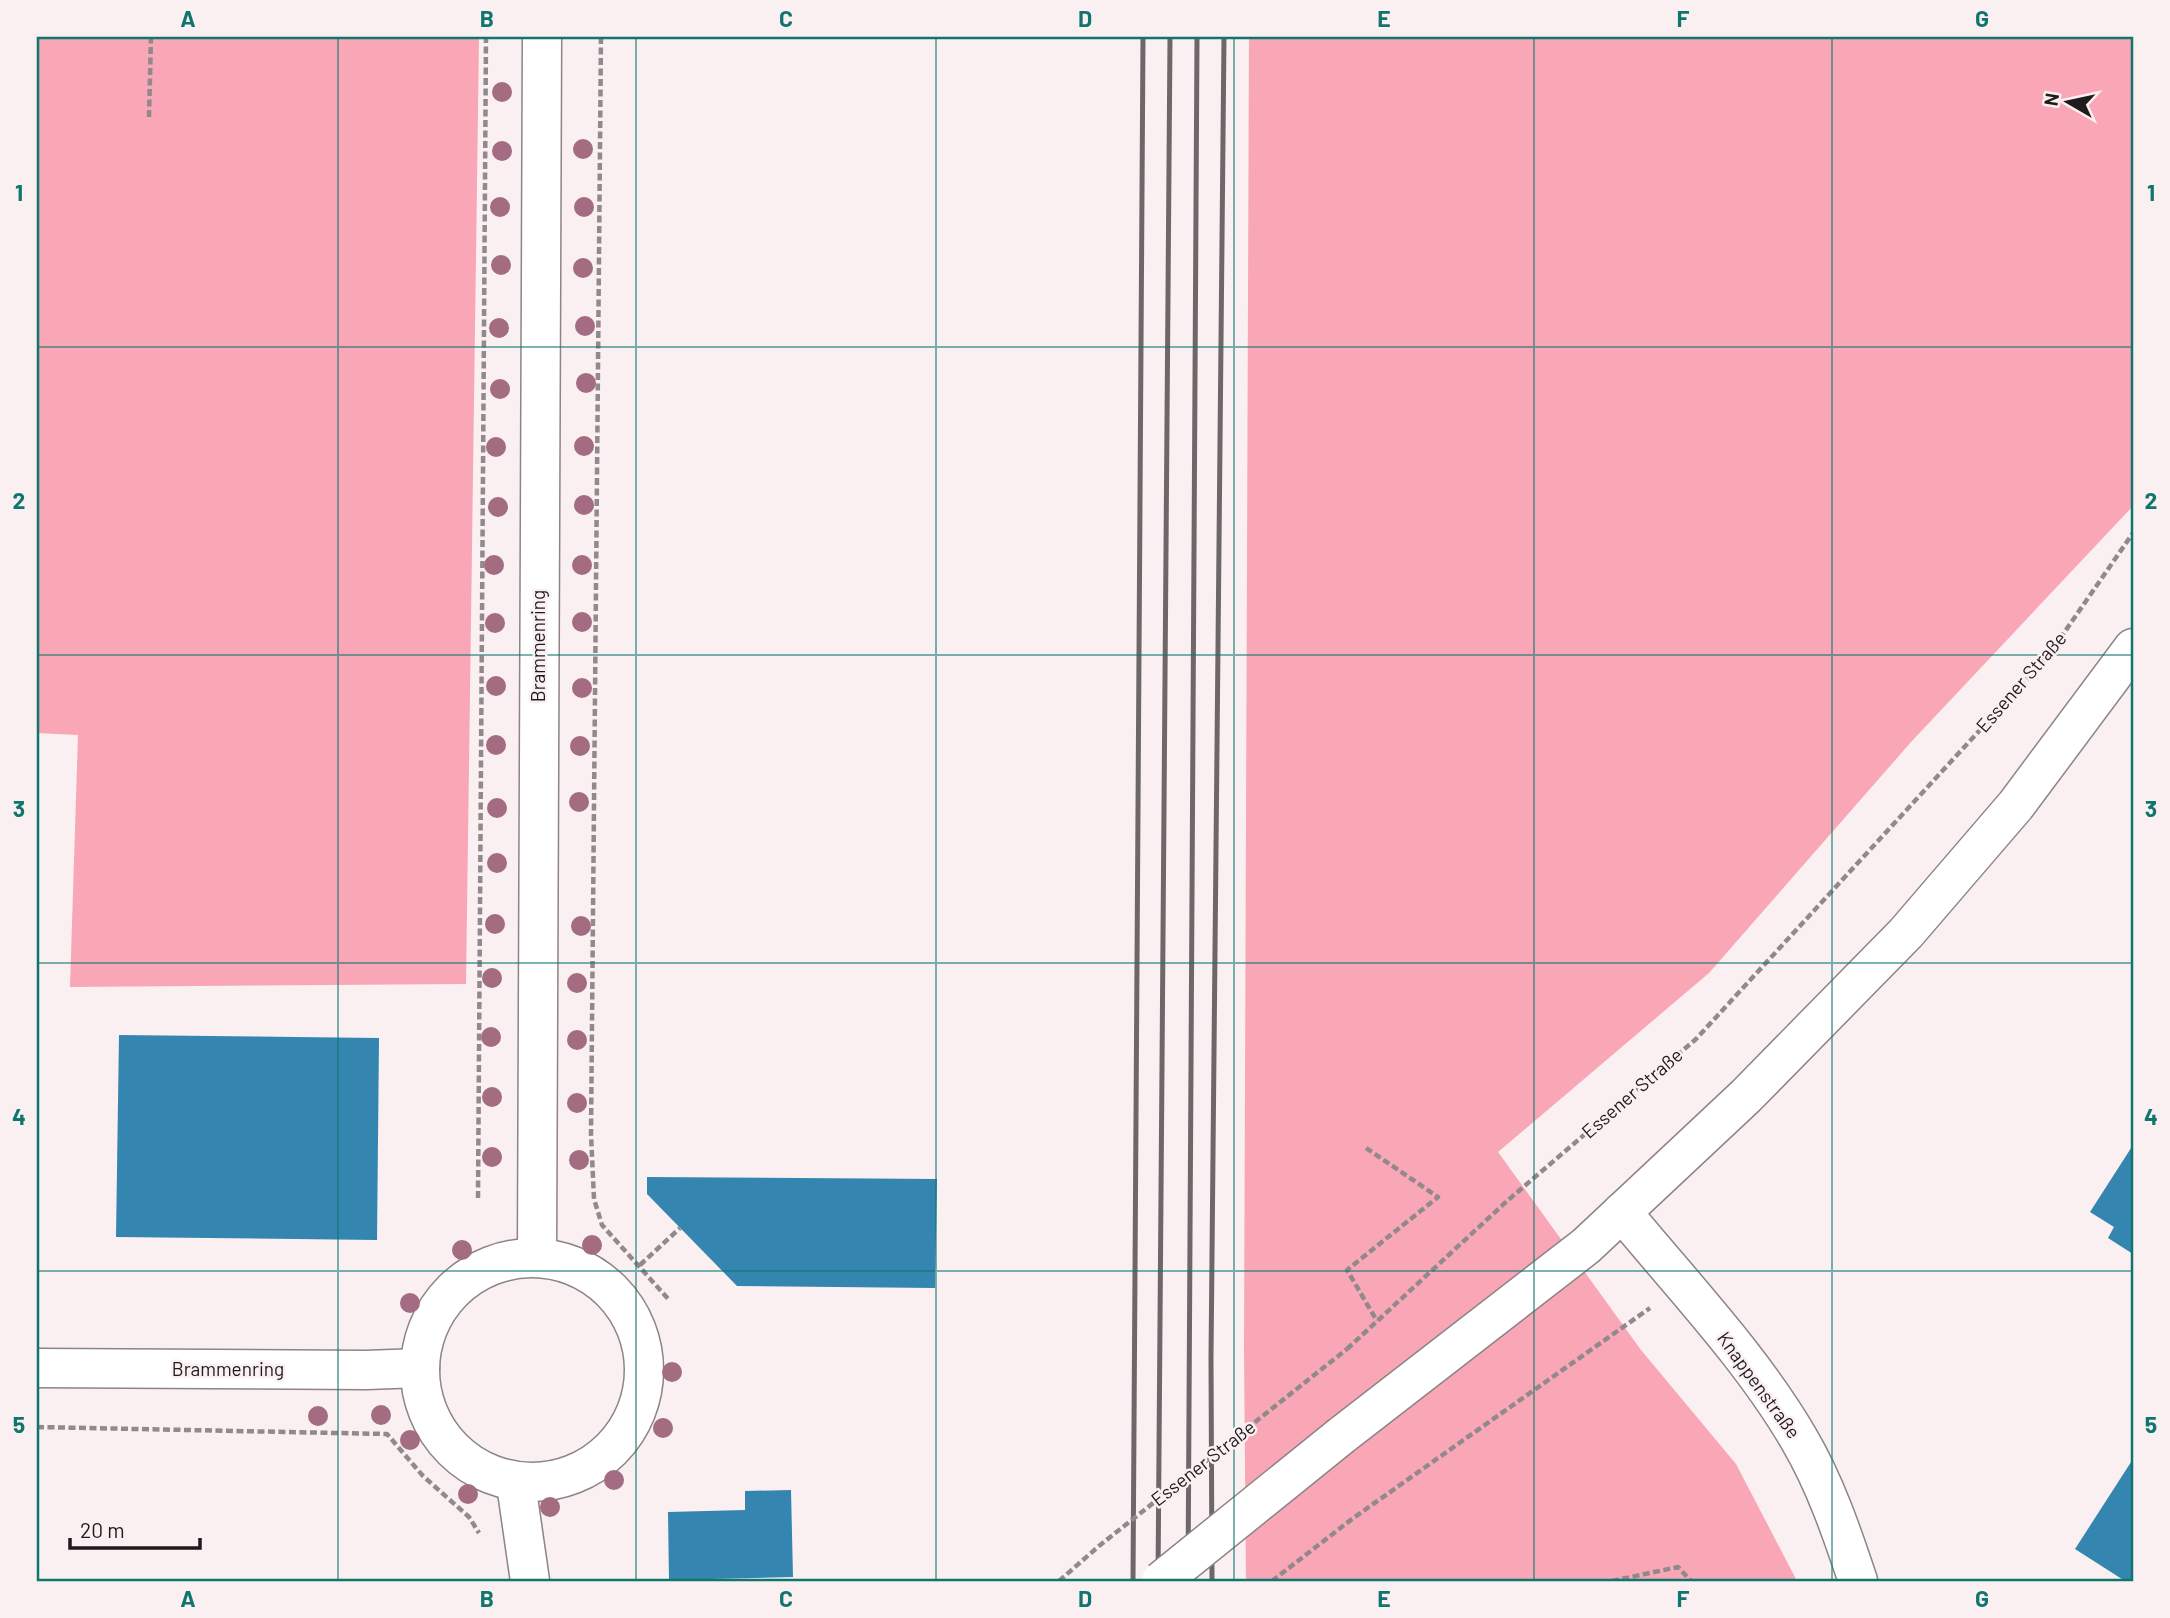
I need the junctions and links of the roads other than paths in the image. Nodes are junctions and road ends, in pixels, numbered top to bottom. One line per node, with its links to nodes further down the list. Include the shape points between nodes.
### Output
1 (542, 37): 4 (street, Brammenring)
2 (2133, 648): 3 (street, via 2016,805 1906,933)
3 (1622, 1212): 9 (street, bridge, via 1586,1246); 10 (street, Knappenstraße, via 1769,1393 1800,1440 1839,1524)
4 (537, 1255): 6 (street, via 494,1263 454,1293 436,1315); 7 (street, via 569,1262 624,1307 641,1349 644,1388 631,1421 604,1456 567,1478)
5 (37, 1368): 6 (street, Brammenring)
6 (419, 1368): 7 (street, via 430,1414 454,1451 483,1472)
7 (516, 1484): 8 (street)
8 (530, 1581)
9 (1161, 1581)
10 (1858, 1581)

